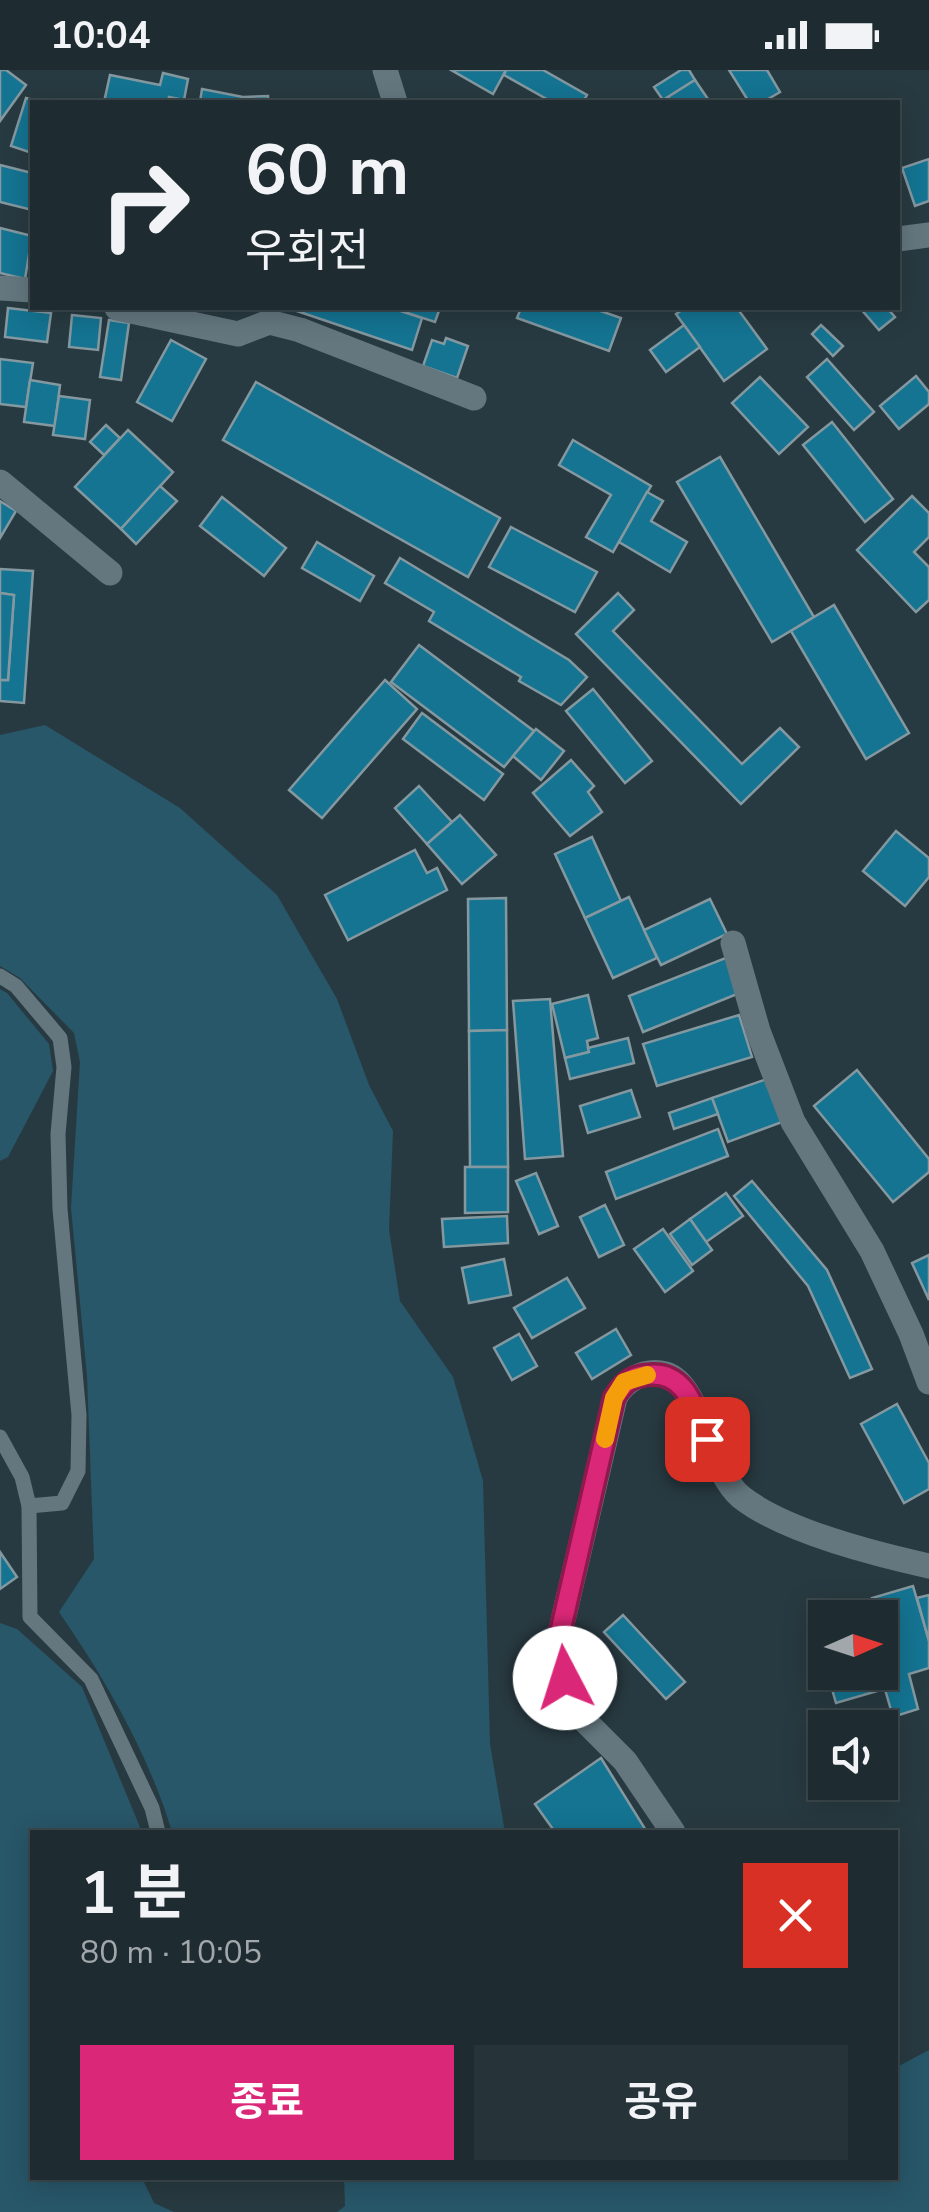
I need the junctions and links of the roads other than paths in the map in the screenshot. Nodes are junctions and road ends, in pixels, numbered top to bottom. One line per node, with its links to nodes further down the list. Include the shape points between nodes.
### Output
1 (386, 70): 2 (street)
2 (394, 100)
3 (929, 235): 4 (street)
4 (900, 239)
5 (0, 288): 6 (street)
6 (30, 290)
7 (126, 310): 8 (street, via 238,334 269,322)
8 (474, 398)
9 (0, 482): 10 (street)
10 (110, 572)
11 (733, 943): 13 (street, via 793,1122 872,1251)
12 (0, 976): 15 (lane, via 60,1038 64,1067 58,1134 78,1471 62,1503)
13 (929, 1382)
14 (0, 1437): 15 (lane)
15 (29, 1506): 17 (lane, via 30,1618 91,1679)
16 (929, 1566): 18 (street, via 866,1552 767,1513 738,1495 720,1470 682,1384 664,1373 624,1382 614,1398 560,1633 565,1678 580,1715 624,1762)
17 (158, 1830)
18 (672, 1830)

